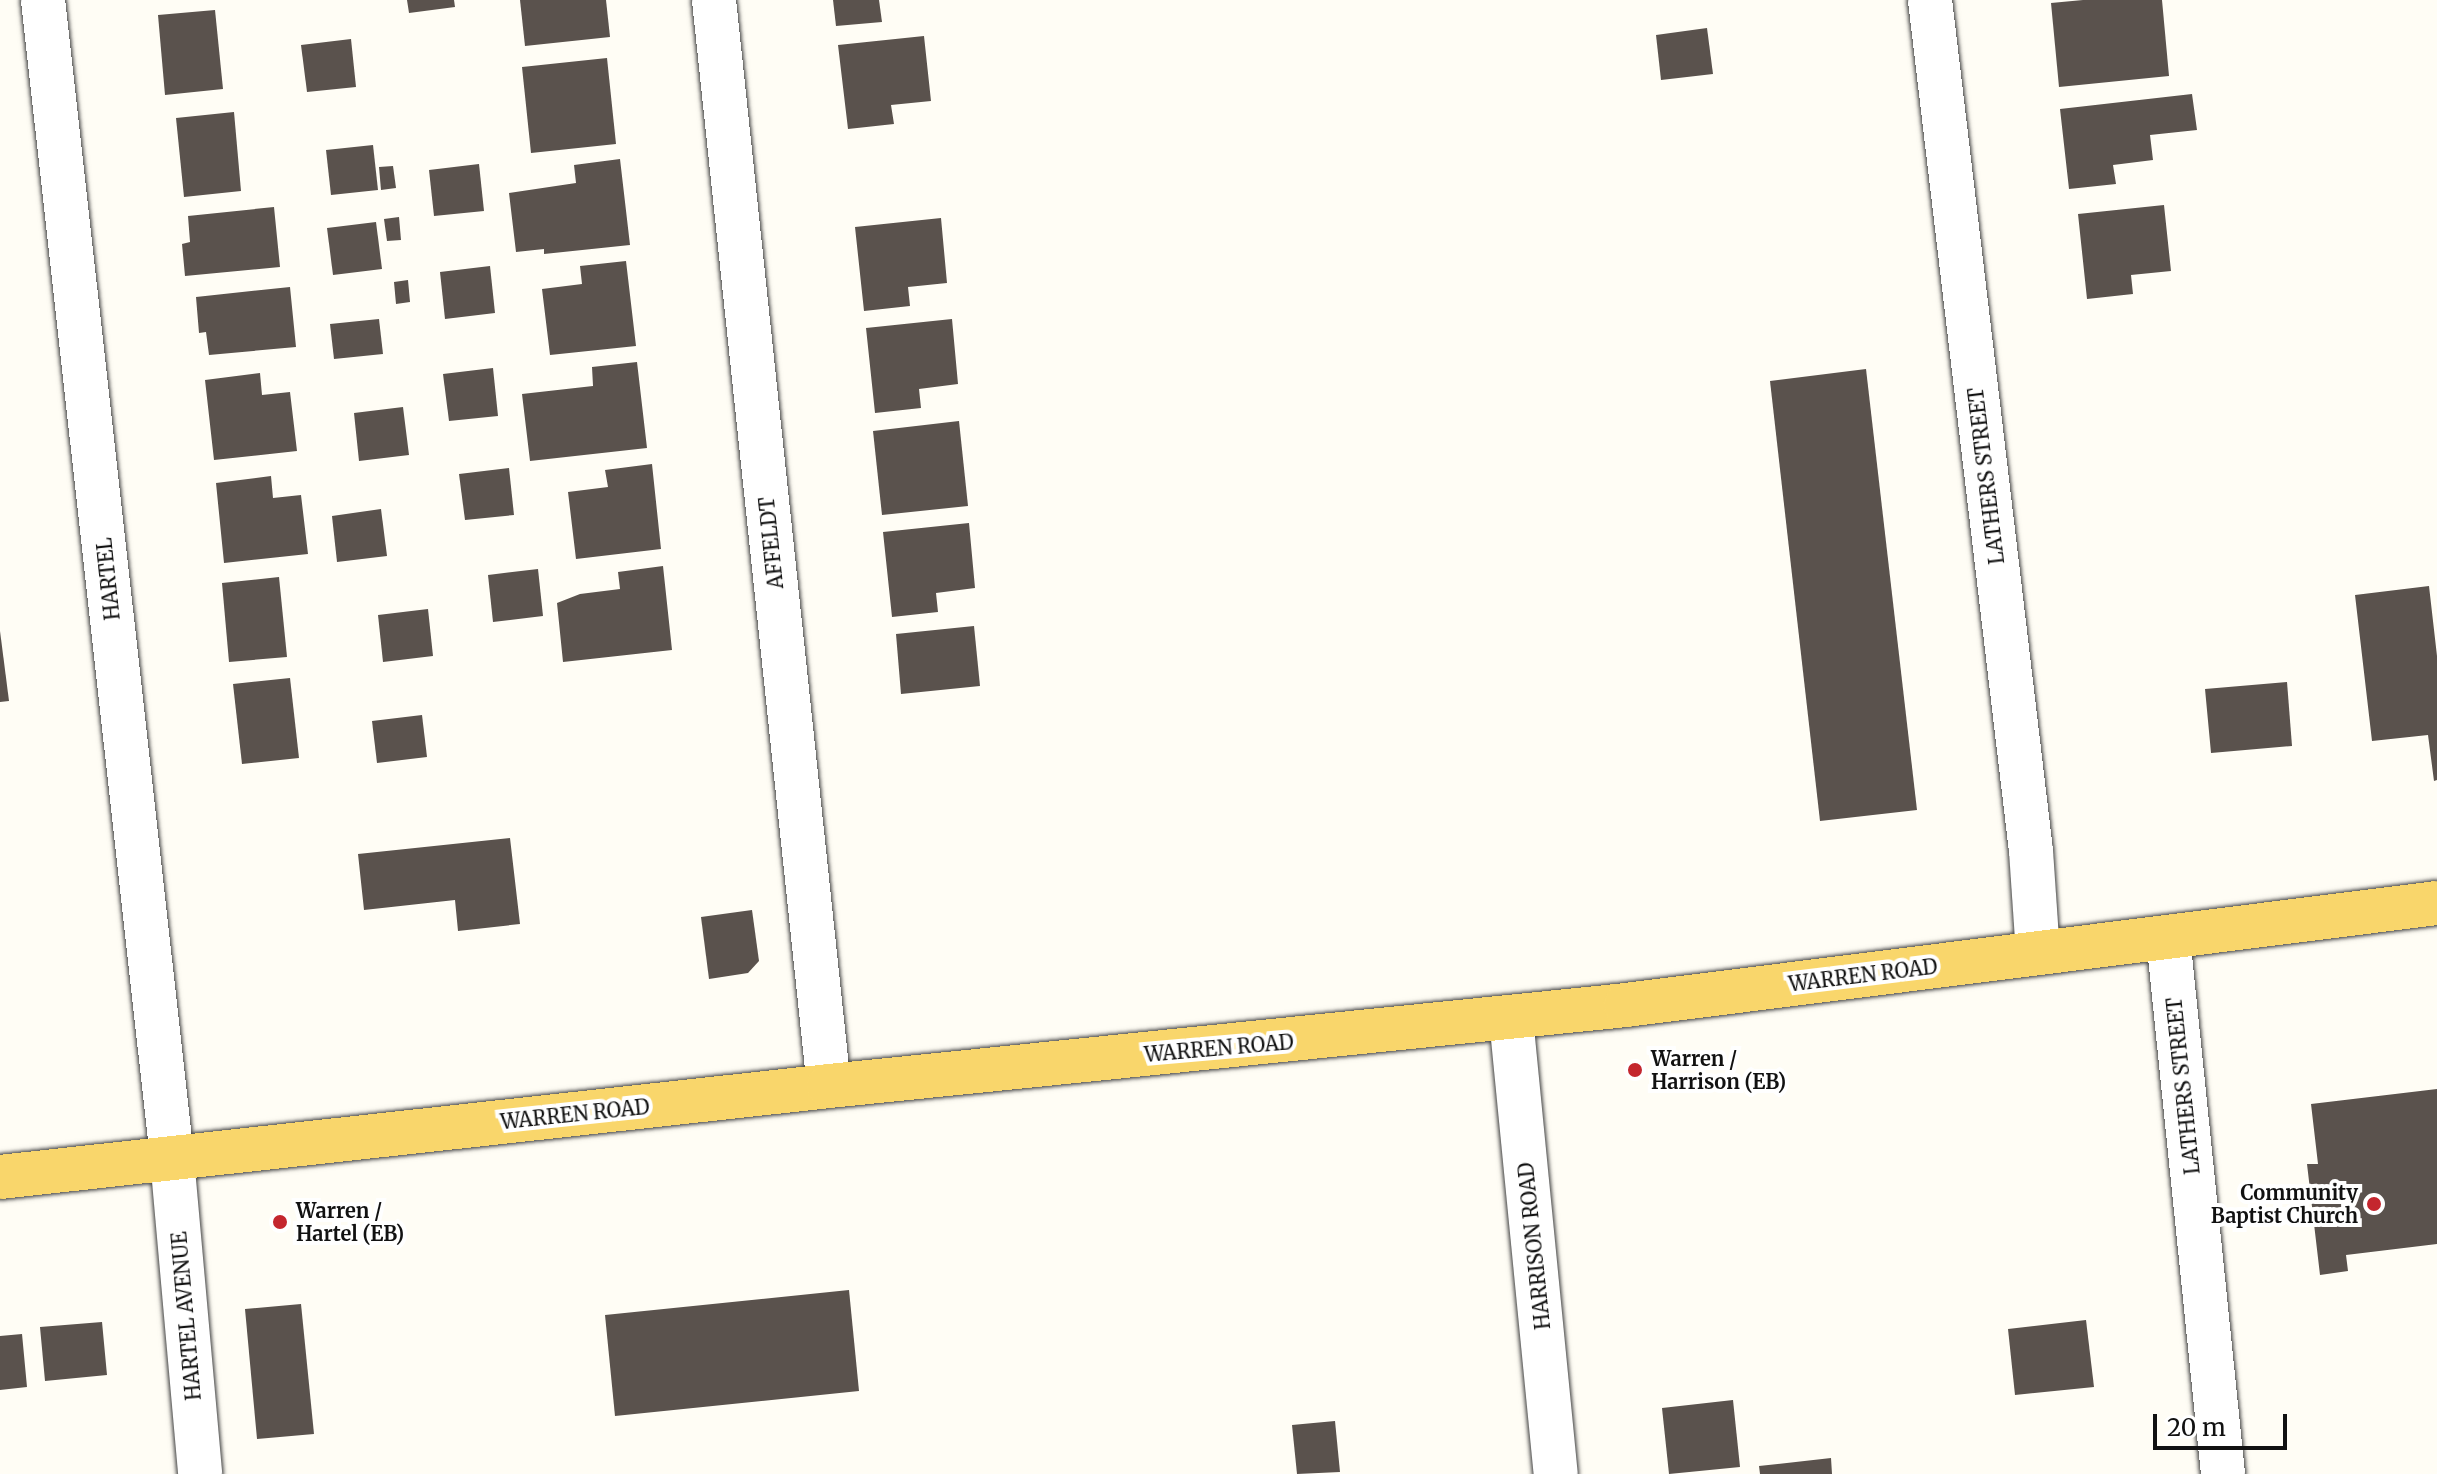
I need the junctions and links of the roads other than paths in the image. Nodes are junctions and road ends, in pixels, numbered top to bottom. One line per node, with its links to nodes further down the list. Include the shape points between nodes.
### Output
1 (43, 0): 9 (street, HARTEL)
2 (714, 0): 8 (street, AFFELDT)
3 (1930, 0): 6 (street, LATHERS STREET, via 2031,851)
4 (2437, 903): 5 (main road, WARREN ROAD)
5 (2168, 937): 6 (main road, WARREN ROAD); 13 (street, LATHERS STREET)
6 (2038, 953): 7 (main road, WARREN ROAD)
7 (1511, 1018): 8 (main road, WARREN ROAD); 12 (street, HARRISON ROAD)
8 (829, 1086): 9 (main road, WARREN ROAD)
9 (172, 1158): 10 (main road, WARREN ROAD); 11 (street, HARTEL AVENUE)
10 (0, 1177)
11 (200, 1474)
12 (1556, 1474)
13 (2223, 1474)

